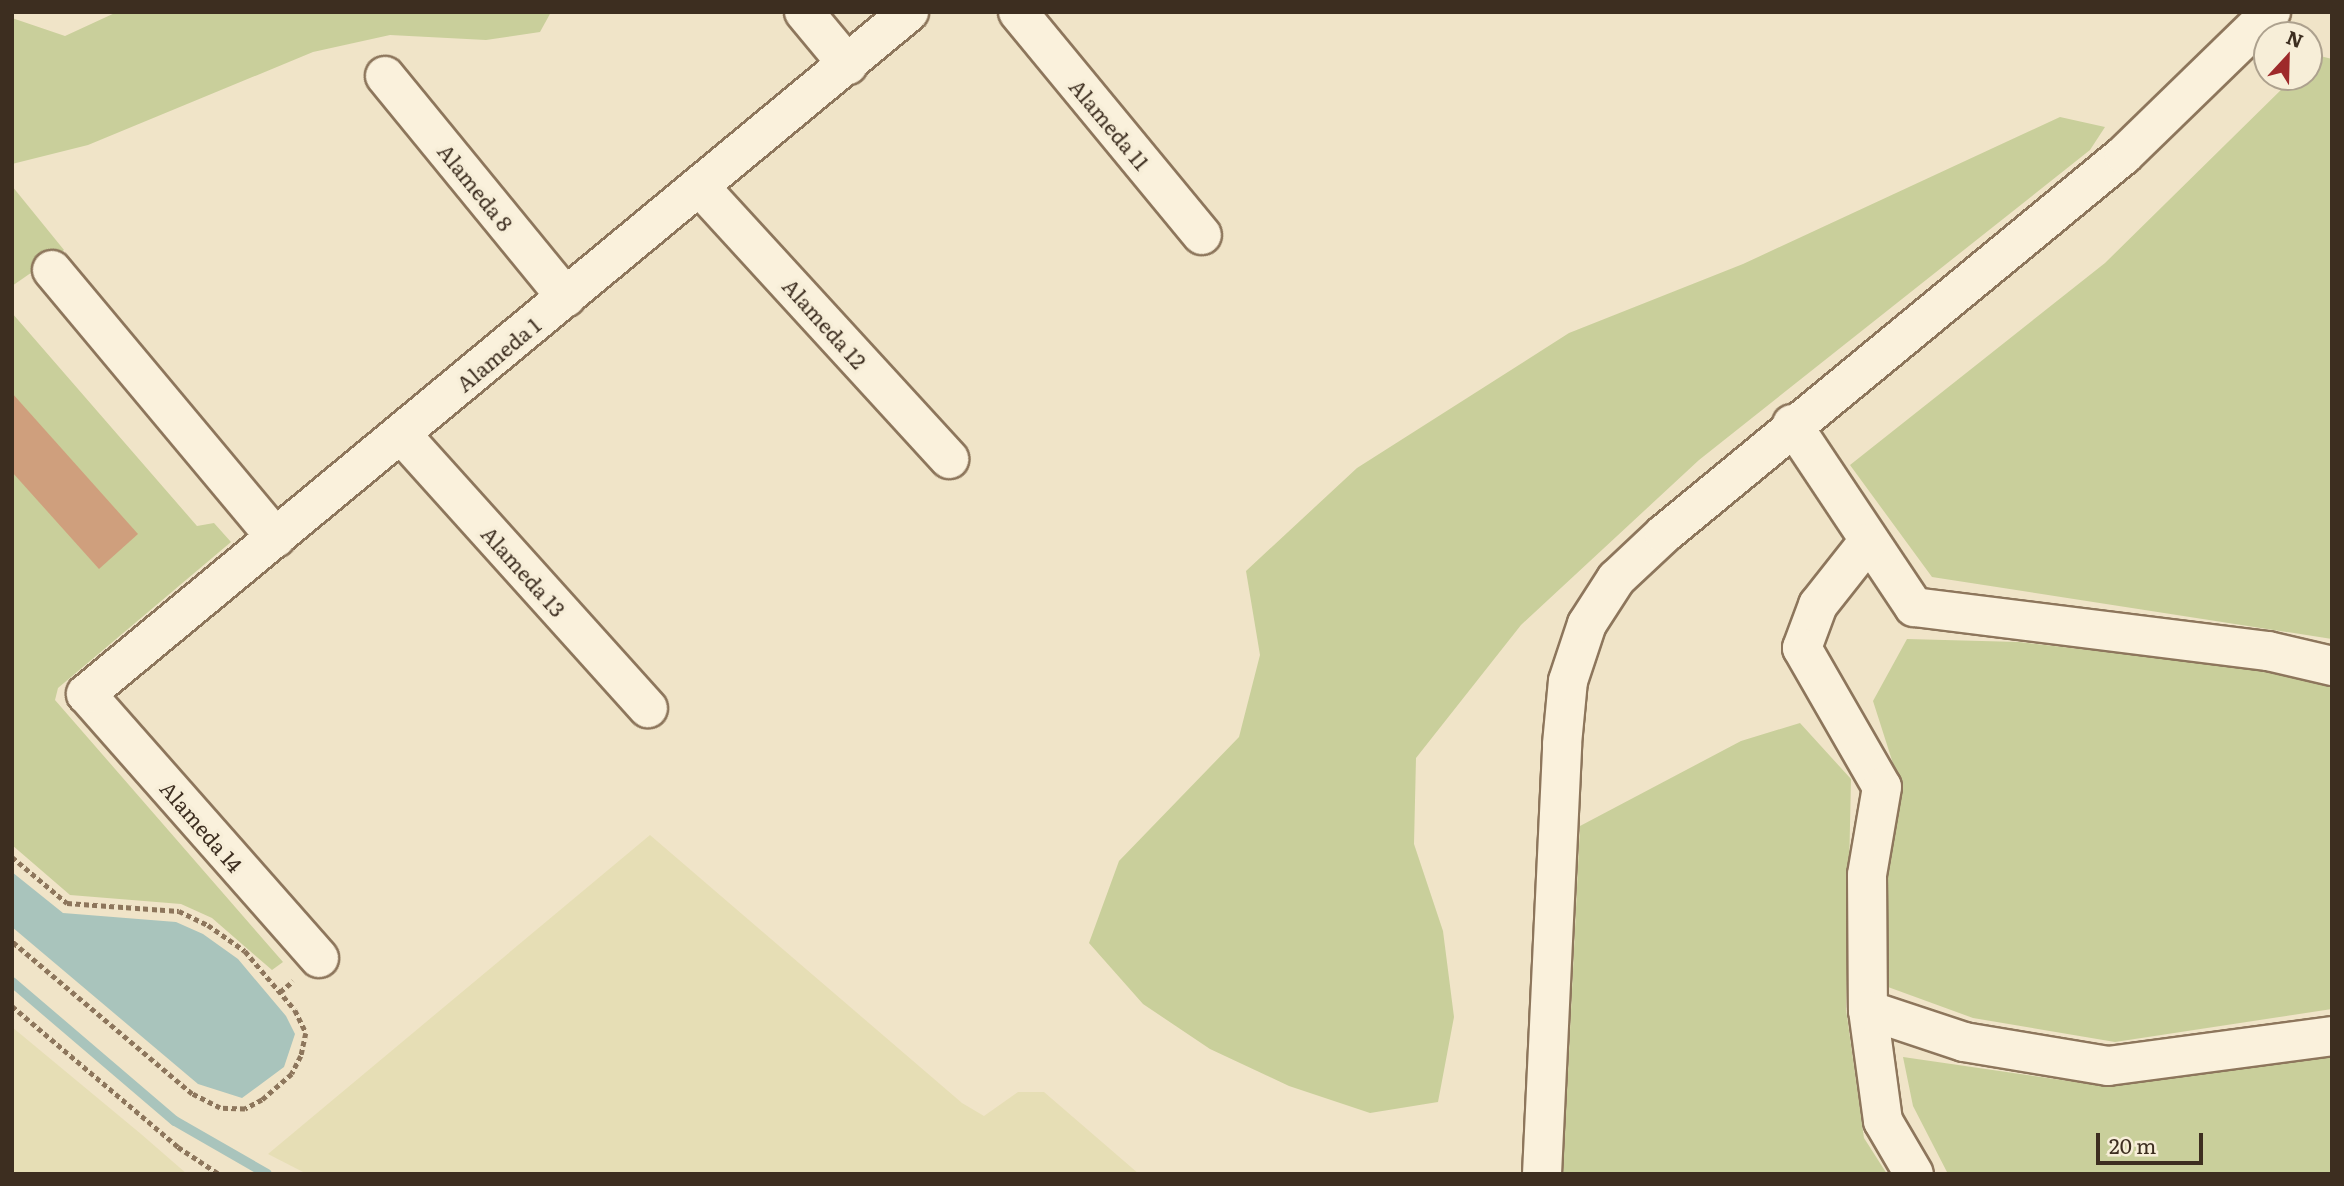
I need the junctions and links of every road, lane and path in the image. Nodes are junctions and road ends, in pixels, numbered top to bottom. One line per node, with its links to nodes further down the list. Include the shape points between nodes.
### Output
1 (804, 12): 5 (street)
2 (909, 12): 5 (street, Alameda 1)
3 (1018, 12): 8 (street, Alameda 11)
4 (2271, 12): 11 (street, via 2123,155)
5 (848, 65): 7 (street, Alameda 1)
6 (385, 76): 10 (street, Alameda 8)
7 (701, 187): 10 (street, Alameda 1); 13 (street, Alameda 12)
8 (1202, 235)
9 (52, 271): 14 (street)
10 (566, 297): 12 (street, Alameda 1)
11 (1792, 424): 15 (street); 26 (street, via 1616,579 1587,624 1567,681)
12 (401, 434): 14 (street, Alameda 1); 18 (street, Alameda 13)
13 (948, 459)
14 (275, 538): 17 (street, Alameda 1)
15 (1867, 543): 16 (street, via 1914,607 2268,651); 23 (street, via 1818,604 1802,648 1882,788 1867,875)
16 (2332, 666)
17 (86, 694): 21 (street, Alameda 14)
18 (648, 708)
19 (12, 857): 20 (path, via 67,903 179,911 208,925 245,951 295,1010 306,1032 301,1056 292,1074 262,1100 245,1109 219,1108 192,1094)
20 (12, 942)
21 (319, 958)
22 (12, 1006): 25 (path, via 178,1147)
23 (1868, 1010): 24 (street, via 1964,1042 2108,1066); 27 (street, via 1883,1121)
24 (2332, 1036)
25 (219, 1174)
26 (1542, 1174)
27 (1914, 1174)

